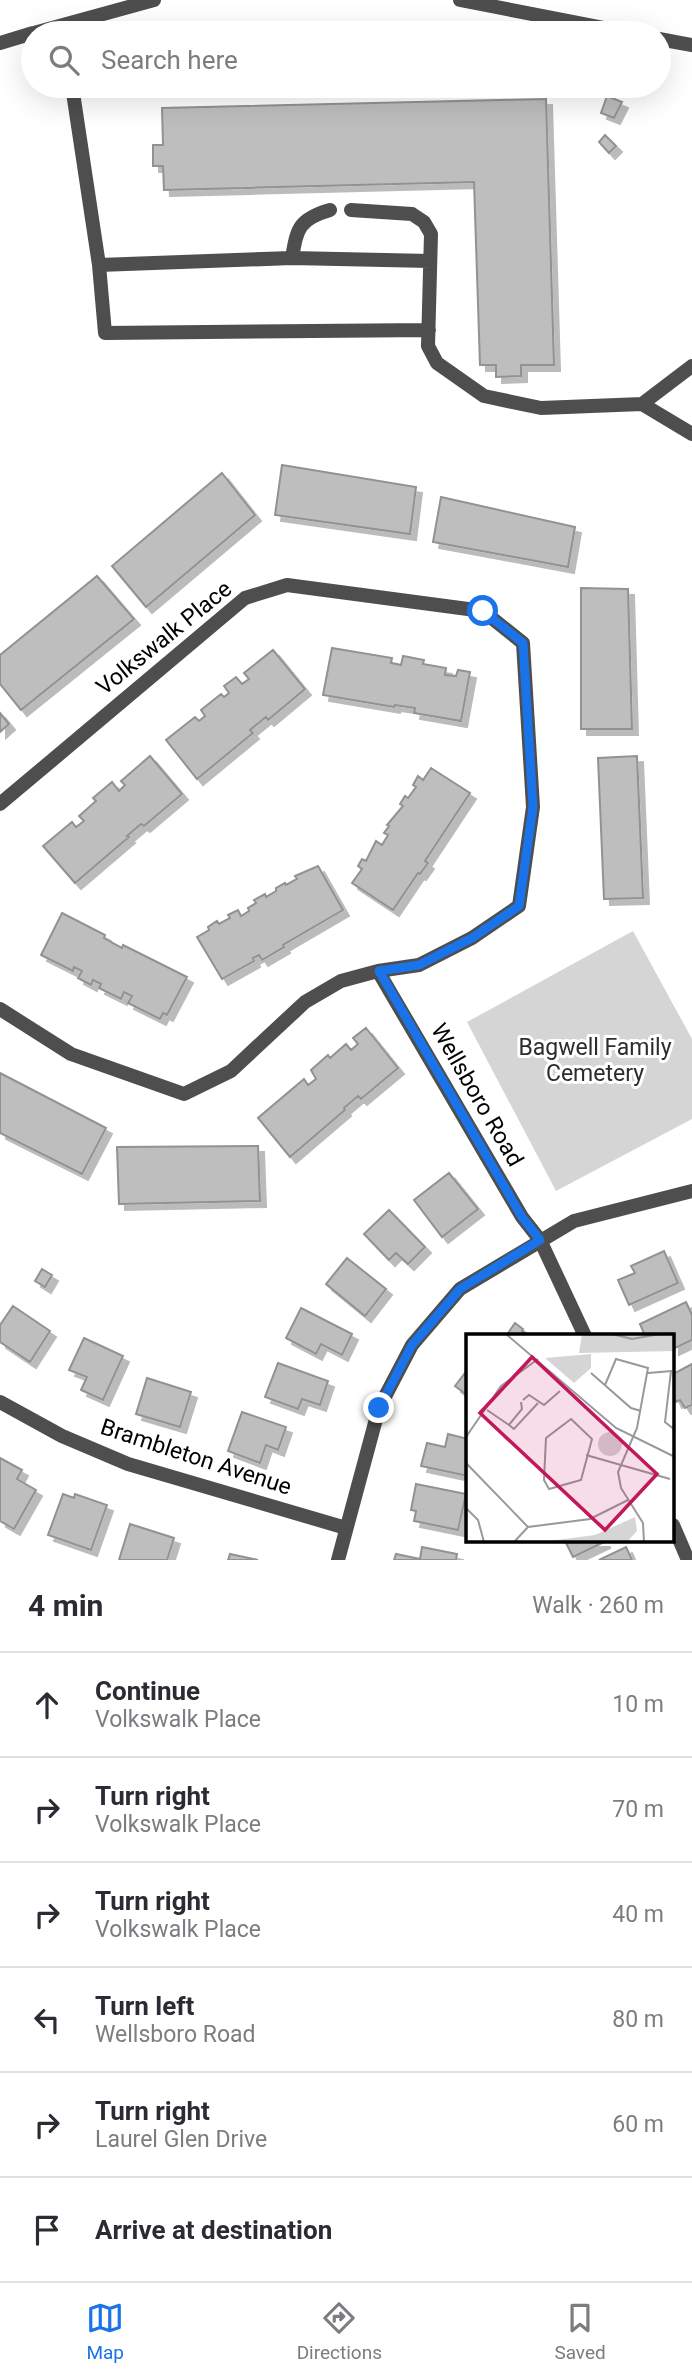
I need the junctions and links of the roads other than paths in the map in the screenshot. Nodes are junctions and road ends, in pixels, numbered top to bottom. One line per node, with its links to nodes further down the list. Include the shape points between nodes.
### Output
1 (154, 0): 3 (street)
2 (460, 0): 4 (street)
3 (88, 21)
4 (568, 21)
5 (21, 37): 7 (street)
6 (671, 41): 8 (street)
7 (0, 43)
8 (692, 45)
9 (74, 98): 14 (street)
10 (330, 210): 12 (street, via 310,216 296,232)
11 (351, 210): 13 (street, via 412,214 431,234)
12 (292, 258): 13 (street); 14 (street)
13 (430, 261): 15 (street)
14 (99, 265): 15 (street, via 104,333)
15 (429, 330): 17 (street, via 428,346 437,363 484,396 541,408)
16 (692, 366): 17 (street)
17 (642, 404): 18 (street)
18 (692, 434)
19 (0, 804): 20 (street, Volkswalk Place, via 245,598 287,585 483,611 523,643 533,807 519,906 472,938 419,965)
20 (379, 971): 21 (street, Volkswalk Place, via 341,981 305,1002 231,1071 184,1094 71,1054); 23 (street, Wellsboro Road, via 522,1217)
21 (0, 1009)
22 (692, 1191): 23 (street, via 574,1221)
23 (540, 1240): 24 (street, Wellsboro Road); 27 (street, via 460,1289 412,1345 379,1408)
24 (584, 1334)
25 (0, 1402): 27 (street, Brambleton Avenue, via 62,1436 128,1464)
26 (674, 1527): 29 (street)
27 (346, 1528): 28 (street)
28 (338, 1560)
29 (688, 1560)

